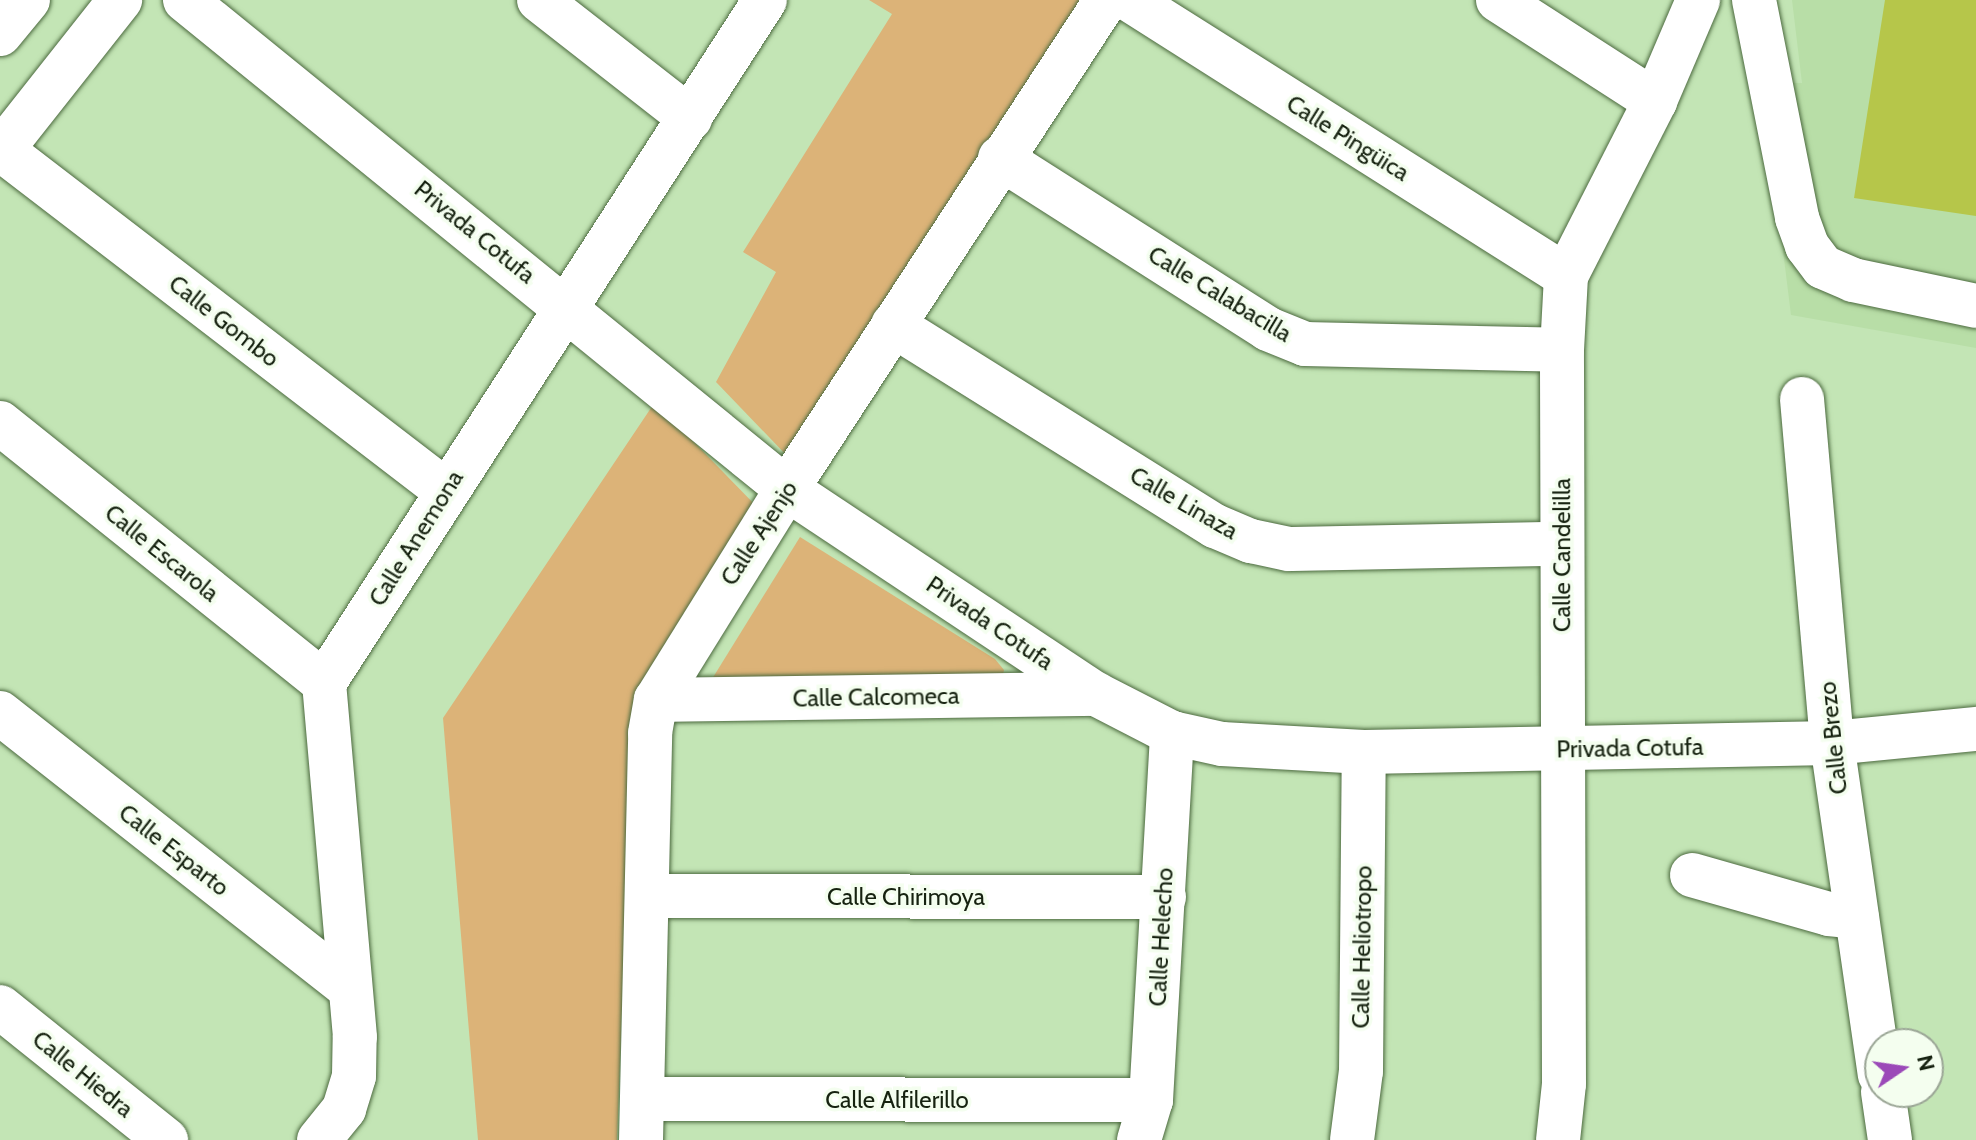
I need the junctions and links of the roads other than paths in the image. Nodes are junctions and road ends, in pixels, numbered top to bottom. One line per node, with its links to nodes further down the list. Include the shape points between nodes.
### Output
1 (28, 0): 11 (street)
2 (120, 0): 14 (street)
3 (185, 0): 17 (street, Privada Cotufa)
4 (539, 0): 13 (street)
5 (765, 0): 13 (street, Calle Anemona)
6 (1106, 0): 15 (street, Calle Ajenjo)
7 (1130, 0): 16 (street, Calle Pingüica)
8 (1498, 0): 12 (street)
9 (1698, 0): 12 (street, Calle Candelilla)
10 (1754, 0): 18 (street, via 1807,246 1823,267 1853,280)
11 (0, 34)
12 (1655, 101): 16 (street, Calle Candelilla)
13 (690, 118): 17 (street, Calle Anemona)
14 (1, 151): 24 (street, Calle Gombo)
15 (1000, 158): 19 (street, Calle Ajenjo); 20 (street, Calle Calabacilla, via 1268,329 1305,344)
16 (1566, 276): 20 (street, Calle Candelilla)
17 (565, 304): 23 (street, Privada Cotufa); 24 (street, Calle Anemona)
18 (1976, 306)
19 (893, 325): 23 (street, Calle Ajenjo); 25 (street, Calle Linaza, via 1215,526 1251,541 1289,549)
20 (1562, 350): 25 (street, Calle Candelilla)
21 (1802, 399): 32 (street, Calle Brezo)
22 (0, 423): 26 (street, Calle Escarola)
23 (787, 489): 27 (street, Privada Cotufa); 28 (street, Calle Ajenjo)
24 (446, 491): 26 (street, Calle Anemona)
25 (1561, 544): 33 (street, Calle Candelilla)
26 (324, 683): 39 (street)
27 (1096, 694): 28 (street, Calle Calcomeca); 31 (street, Privada Cotufa)
28 (656, 700): 36 (street, Calle Ajenjo, via 650,733)
29 (0, 713): 39 (street, Calle Esparto)
30 (1976, 729): 32 (street, Privada Cotufa)
31 (1172, 733): 34 (street, Privada Cotufa, via 1222,744); 37 (street, Calle Helecho)
32 (1832, 743): 33 (street, Privada Cotufa); 38 (street, Calle Brezo)
33 (1564, 749): 34 (street, Privada Cotufa); 50 (street, Calle Candelilla, via 1564,1084)
34 (1364, 752): 49 (street, Calle Heliotropo, via 1361,1071)
35 (1692, 875): 38 (street)
36 (648, 896): 37 (street, Calle Chirimoya); 45 (street, Calle Ajenjo)
37 (1164, 897): 46 (street, Calle Helecho)
38 (1857, 917): 41 (street, Calle Brezo)
39 (349, 988): 48 (street, via 354,1076 344,1109)
40 (0, 1007): 42 (street, Calle Hiedra)
41 (1873, 1028)
42 (50, 1047): 43 (street); 47 (street, Calle Hiedra)
43 (0, 1048)
44 (1885, 1108): 51 (street)
45 (642, 1120): 46 (street, Calle Alfilerillo)
46 (1145, 1120)
47 (166, 1140)
48 (319, 1140)
49 (1352, 1140)
50 (1558, 1140)
51 (1890, 1140)

